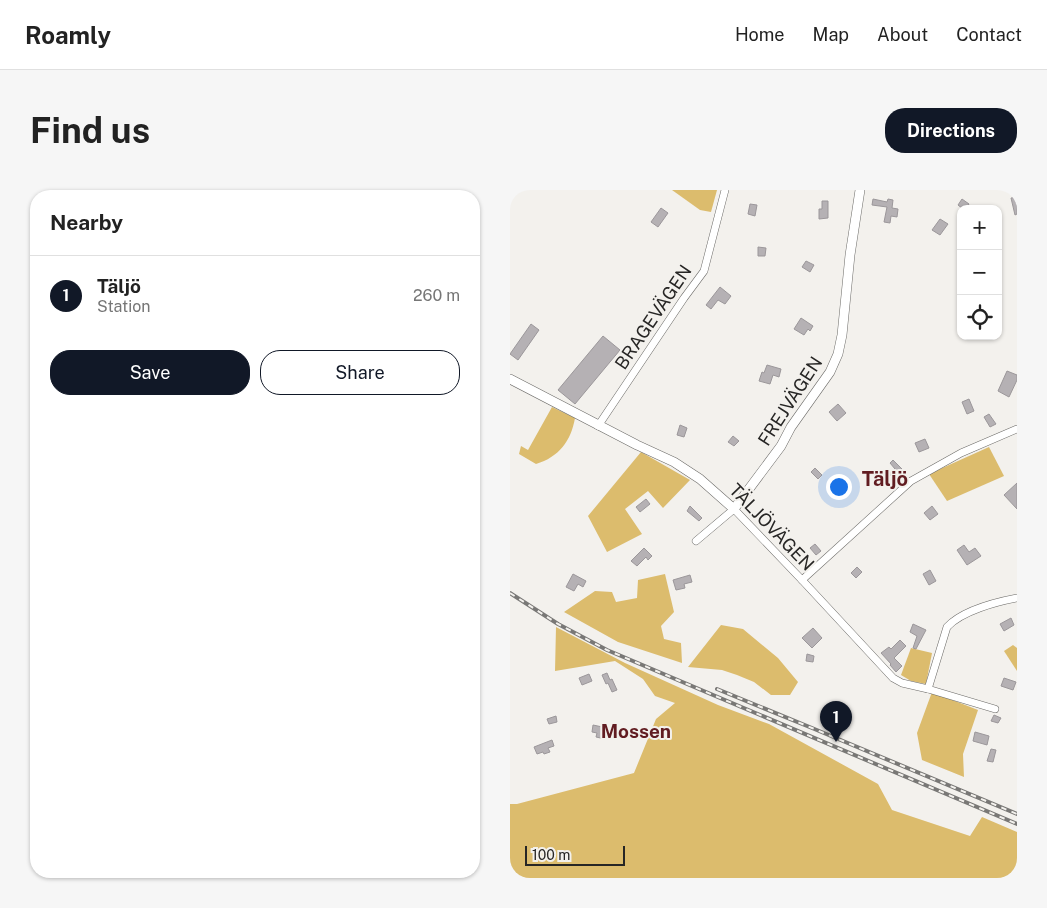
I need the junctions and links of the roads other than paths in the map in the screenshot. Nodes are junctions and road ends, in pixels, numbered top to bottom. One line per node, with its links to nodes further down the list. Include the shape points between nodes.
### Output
1 (725, 190): 4 (street, BRAGEVÄGEN, via 704,271)
2 (860, 190): 6 (street, FREJVÄGEN, via 838,354 830,372 781,446)
3 (510, 379): 4 (street, TÄLJÖVÄGEN)
4 (598, 426): 6 (street, TÄLJÖVÄGEN, via 674,462 700,479)
5 (1017, 429): 8 (street, via 961,453 911,481)
6 (734, 509): 7 (street, FREJVÄGEN); 8 (street, TÄLJÖVÄGEN)
7 (696, 541)
8 (802, 580): 10 (street, TÄLJÖVÄGEN, via 893,678)
9 (1017, 598): 10 (street, via 980,608 947,627)
10 (928, 689): 11 (street, TÄLJÖVÄGEN)
11 (995, 709)

